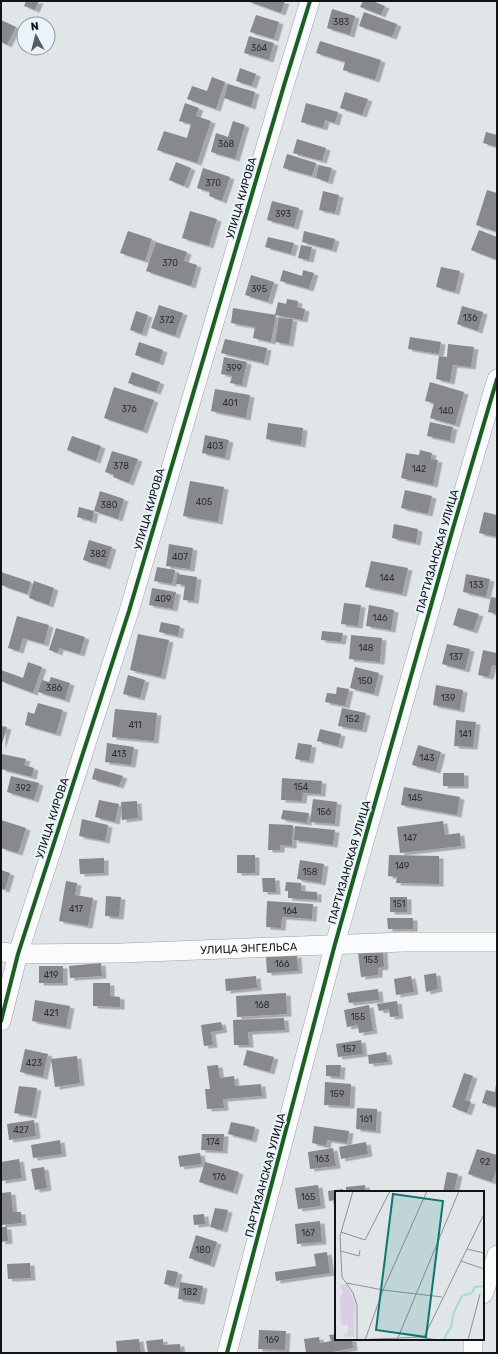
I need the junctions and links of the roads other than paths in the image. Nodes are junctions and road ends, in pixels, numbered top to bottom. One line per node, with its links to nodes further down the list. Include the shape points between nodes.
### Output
1 (310, 1): 5 (street, УЛИЦА КИРОВА, via 128,610)
2 (497, 379): 4 (street, ПАРТИЗАНСКАЯ УЛИЦА)
3 (497, 942): 4 (street, УЛИЦА ЭНГЕЛЬСА)
4 (335, 944): 5 (street, УЛИЦА ЭНГЕЛЬСА, via 122,953); 10 (street, ПАРТИЗАНСКАЯ УЛИЦА)
5 (10, 953): 6 (street, УЛИЦА КИРОВА)
6 (1, 1021)
7 (497, 1255): 8 (street)
8 (484, 1291)
9 (473, 1340): 11 (street)
10 (228, 1353)
11 (473, 1353)

